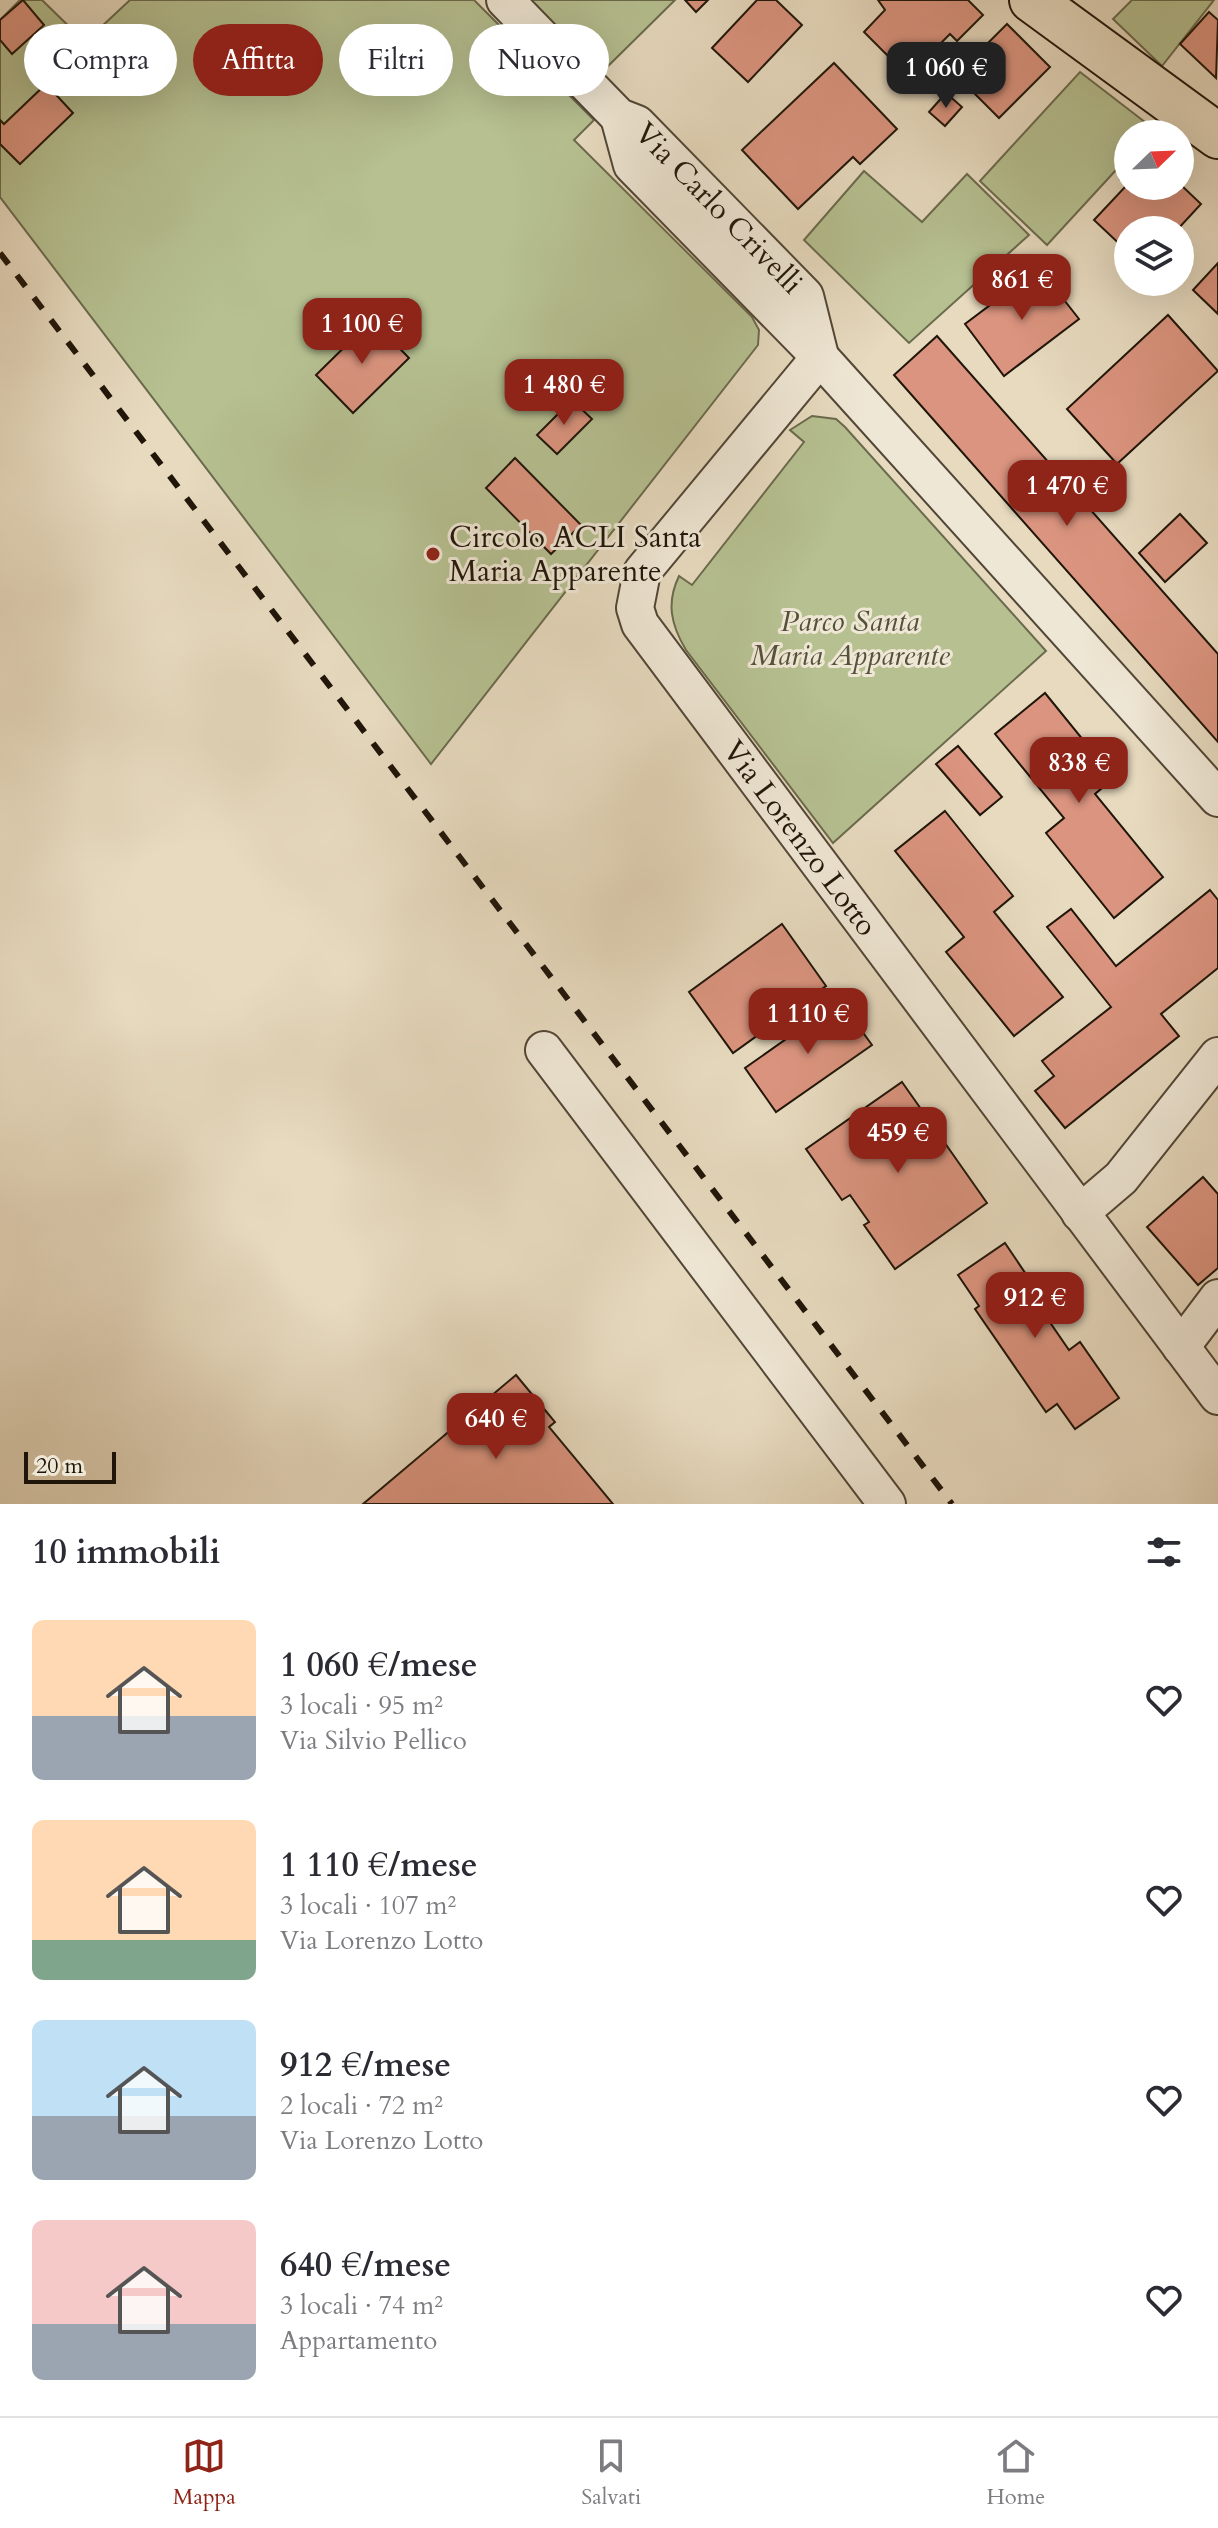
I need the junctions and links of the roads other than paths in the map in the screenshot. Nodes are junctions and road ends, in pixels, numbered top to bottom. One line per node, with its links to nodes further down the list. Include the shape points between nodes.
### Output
1 (505, 0): 4 (street, Via Carlo Crivelli, via 619,117 632,165)
2 (1032, 0): 3 (main road)
3 (1218, 136)
4 (820, 357): 5 (street, Via Carlo Crivelli); 8 (street, Via Lorenzo Lotto, via 642,572 635,608 640,624)
5 (1218, 798)
6 (544, 1050): 12 (street)
7 (1218, 1056): 8 (street, via 1121,1178)
8 (1080, 1213): 10 (street, Via Lorenzo Lotto)
9 (1218, 1298): 10 (street)
10 (1181, 1347): 11 (street, Via Lorenzo Lotto)
11 (1218, 1396)
12 (887, 1504)

